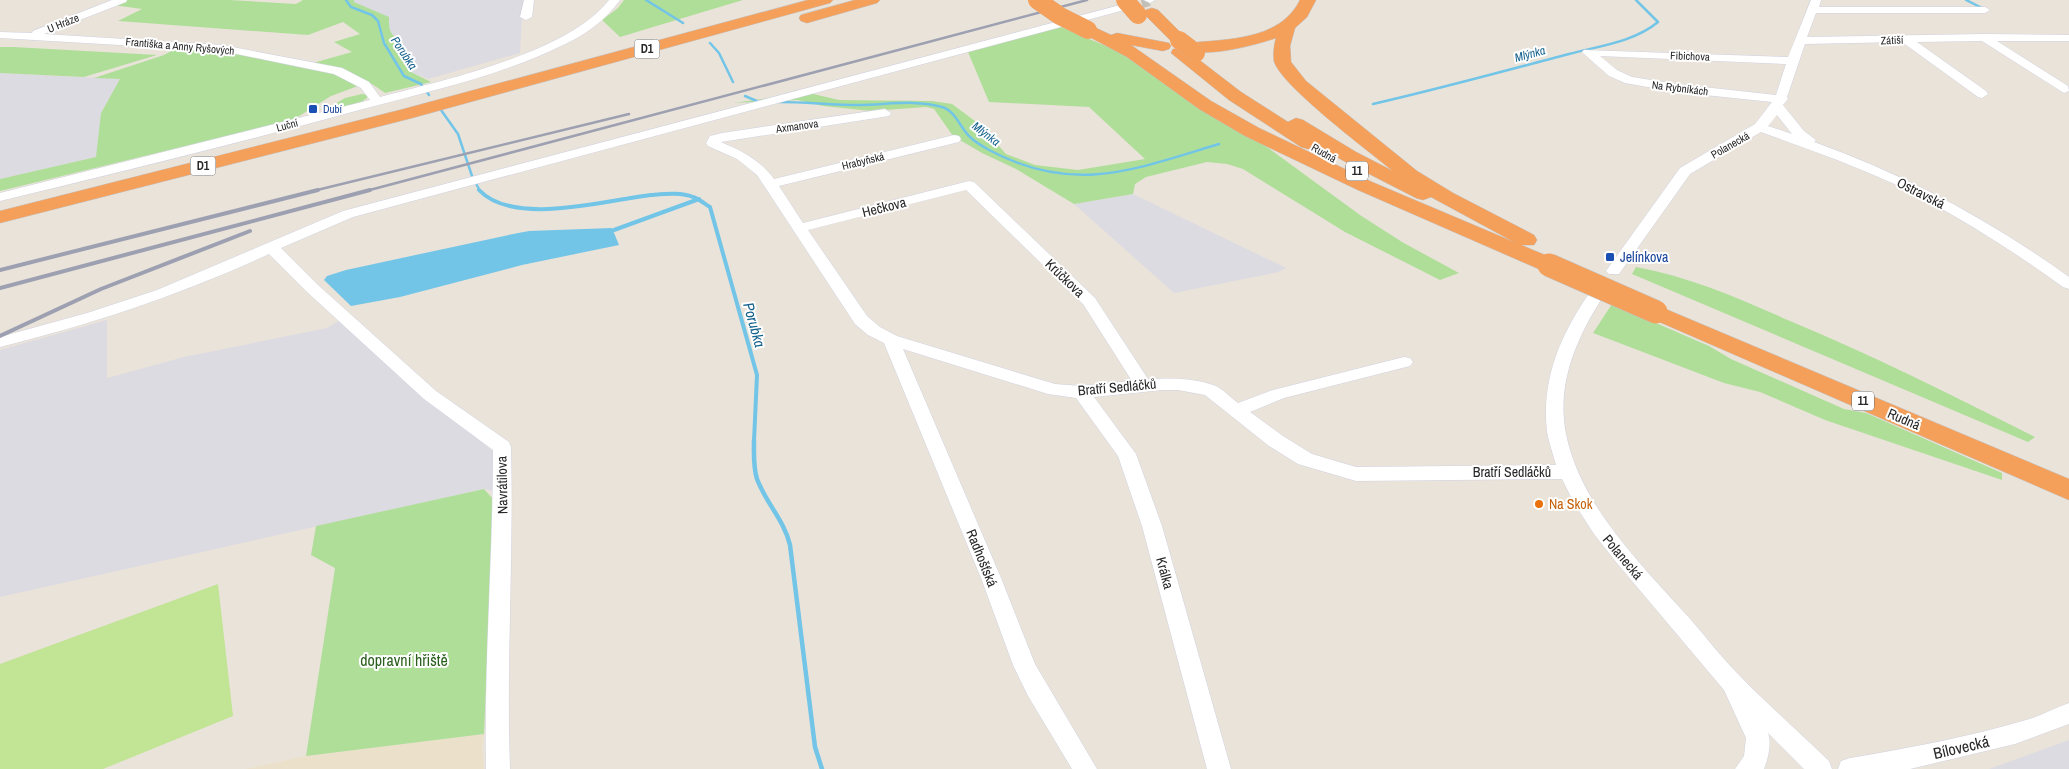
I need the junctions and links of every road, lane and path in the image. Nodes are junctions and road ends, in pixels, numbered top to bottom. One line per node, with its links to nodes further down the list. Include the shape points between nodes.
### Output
1 (122, 0): 19 (street, U Hráze)
2 (529, 0): 15 (street)
3 (615, 0): 32 (street, Luční, via 590,24 546,49 446,82)
4 (800, 0): 28 (highway, D1)
5 (825, 0): 28 (highway, D1)
6 (872, 0): 28 (highway, via 797,20)
7 (1037, 0): 17 (highway, bridge)
8 (1325, 0): 13 (highway)
9 (752, 3): 28 (highway, via 498,78)
10 (1124, 4): 12 (highway, Rudná / 11, bridge); 45 (street, via 348,214)
11 (1814, 5): 14 (street); 23 (street, Polanecká)
12 (1146, 6): 24 (highway, Rudná / 11)
13 (1306, 6): 16 (highway)
14 (1985, 10)
15 (526, 17)
16 (1287, 26): 24 (highway, via 1243,42); 46 (highway, via 1282,46 1283,62 1292,76 1325,106 1394,164)
17 (1088, 30): 24 (highway, via 1121,39); 46 (highway, via 1133,53 1205,105 1252,132 1383,194)
18 (0, 35): 19 (street, Františka a Anny Ryšových)
19 (32, 36): 30 (street, Františka a Anny Ryšových, via 232,50 338,71 365,85)
20 (1984, 37): 21 (street, Zátiší); 22 (street, Zátiší); 27 (street)
21 (2069, 38)
22 (1905, 40): 23 (street, Zátiší); 29 (street)
23 (1801, 41): 26 (street, Polanecká)
24 (1180, 46): 46 (highway, Rudná / 11, via 1256,110 1336,160 1420,205)
25 (1588, 52): 26 (street, Fibichova); 31 (street, Na Rybníkách, via 1613,73 1629,80)
26 (1793, 61): 31 (street, Polanecká)
27 (2064, 89)
28 (466, 94): 32 (highway, D1)
29 (1982, 94)
30 (377, 101): 32 (street, Luční); 41 (street, Luční)
31 (1779, 102): 34 (street, Polanecká); 38 (street, via 1799,134)
32 (402, 105): 42 (highway, D1); 43 (highway, D1)
33 (884, 113): 37 (street, Axmanova, via 722,137)
34 (1760, 127): 36 (street, Polanecká); 38 (street, Ostravská)
35 (954, 139): 39 (street, Hrabyňská)
36 (1736, 142): 38 (street, via 1773,139); 47 (street, Polanecká, via 1685,171)
37 (713, 143): 39 (street, Bratří Sedláčků, via 747,159)
38 (1836, 154): 48 (street, Ostravská, via 1962,215)
39 (771, 184): 44 (street, Bratří Sedláčků)
40 (969, 185): 44 (street, Hečkova); 54 (street, Krůčkova, via 1089,301)
41 (0, 197)
42 (0, 208)
43 (0, 217)
44 (799, 228): 51 (street, Bratří Sedláčků, via 861,320)
45 (271, 247): 52 (street, via 142,301); 62 (street, Navrátilova, via 430,395 502,446 503,526 496,696)
46 (1553, 261): 50 (highway, 11, bridge)
47 (1614, 271)
48 (2069, 284)
49 (1596, 295): 57 (street, Polanecká, via 1579,320 1561,362 1555,390 1558,438)
50 (1659, 307): 58 (highway, Rudná / 11); 59 (highway, Rudná / 11)
51 (890, 340): 55 (street, Bratří Sedláčků, via 1054,390); 63 (street, Radhošťská, via 991,578 1024,665)
52 (0, 342)
53 (1404, 362): 56 (street, via 1279,394)
54 (1143, 385): 55 (street, Bratří Sedláčků); 56 (street, Bratří Sedláčků, via 1168,382 1201,387)
55 (1081, 392): 64 (street, Králka, via 1127,454 1152,526)
56 (1237, 410): 57 (street, Bratří Sedláčků, via 1305,459 1356,474)
57 (1568, 472): 60 (street, Polanecká, via 1591,515 1614,548)
58 (2069, 474)
59 (2069, 490)
60 (1730, 681): 65 (street, via 1758,738 1755,761); 66 (street, Polanecká)
61 (2069, 713): 67 (street, Bílovecká, via 2002,737)
62 (498, 769)
63 (1085, 769)
64 (1219, 769)
65 (1746, 769)
66 (1820, 769)
67 (1850, 769)

